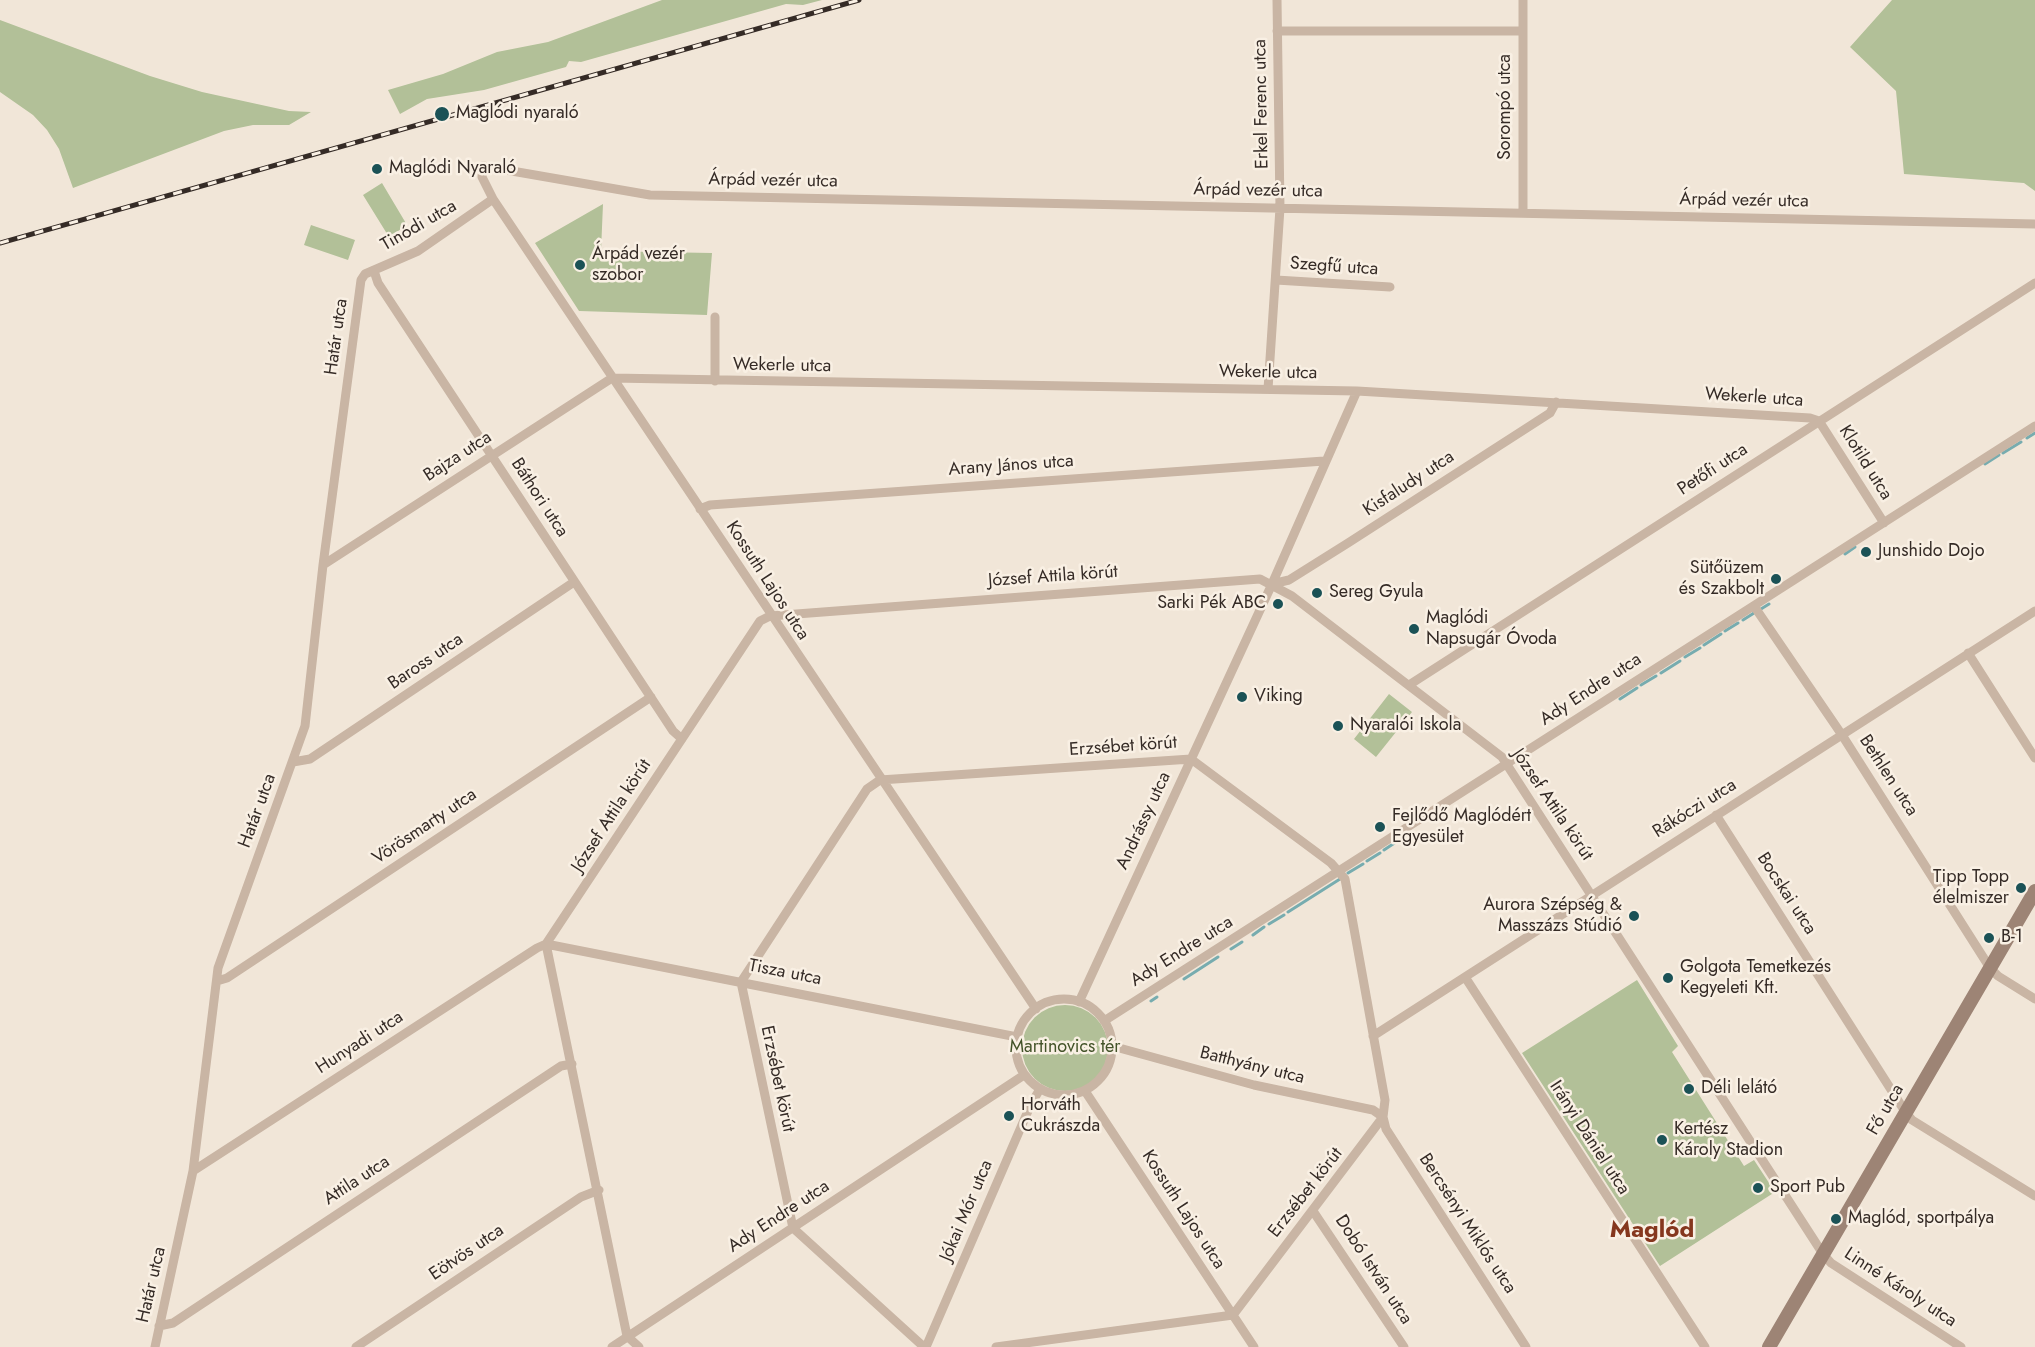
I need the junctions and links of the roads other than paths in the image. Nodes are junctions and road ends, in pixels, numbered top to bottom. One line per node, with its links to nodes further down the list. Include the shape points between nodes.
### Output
1 (1277, 0): 3 (street, Erkel Ferenc utca)
2 (1523, 0): 4 (street, Sorompó utca)
3 (1277, 31): 4 (street); 7 (street, Erkel Ferenc utca)
4 (1522, 31): 8 (street, Sorompó utca)
5 (483, 166): 6 (street, Kossuth Lajos utca, via 482,177); 7 (street, Árpád vezér utca, via 650,195)
6 (494, 199): 10 (street, Tinódi utca, via 418,251); 16 (street, Kossuth Lajos utca)
7 (1280, 207): 8 (street, Árpád vezér utca); 12 (street, Szegfű utca)
8 (1523, 213): 9 (street, Árpád vezér utca)
9 (2035, 224)
10 (374, 271): 11 (street, Tinódi utca); 23 (street, Báthori utca, via 378,283)
11 (361, 280): 27 (street, Határ utca)
12 (1276, 280): 14 (street, Szegfű utca); 18 (street, Szegfű utca)
13 (2035, 283): 21 (street, Petőfi utca)
14 (1390, 287)
15 (715, 317): 17 (street, Wekerle utca)
16 (612, 378): 17 (street, Wekerle utca); 23 (street, Bajza utca); 25 (street, Kossuth Lajos utca)
17 (715, 381): 18 (street, Wekerle utca)
18 (1268, 390): 19 (street, Wekerle utca)
19 (1357, 391): 20 (street, Wekerle utca); 24 (street, Andrássy utca)
20 (1556, 402): 21 (street, Wekerle utca); 29 (street, Kisfaludy utca, via 1550,413 1348,543 1289,580)
21 (1819, 421): 26 (street, Klotild utca); 34 (street, Petőfi utca)
22 (2035, 426): 26 (street, Ady Endre utca)
23 (492, 455): 27 (street, Bajza utca); 28 (street, Báthori utca)
24 (1324, 461): 25 (street, Arany János utca, via 710,505); 29 (street, Andrássy utca)
25 (700, 509): 32 (street, Kossuth Lajos utca)
26 (1884, 523): 30 (street, Ady Endre utca)
27 (323, 565): 40 (street, Határ utca, via 305,726)
28 (574, 582): 35 (street, Báthori utca); 40 (street, Baross utca, via 310,759)
29 (1272, 584): 32 (street, József Attila körút, via 1260,579); 34 (street, József Attila körút); 39 (street, Andrássy utca)
30 (1754, 606): 36 (street, Bethlen utca); 41 (street, Ady Endre utca)
31 (2035, 611): 33 (street, Rákóczi utca)
32 (770, 616): 37 (street, József Attila körút, via 760,621); 42 (street, Kossuth Lajos utca)
33 (1968, 653): 36 (street, Rákóczi utca); 38 (street)
34 (1409, 685): 41 (street, József Attila körút)
35 (651, 697): 37 (street, Báthori utca); 50 (street, Vörösmarty utca, via 237,972)
36 (1842, 735): 43 (street, Rákóczi utca); 48 (street, Bethlen utca)
37 (682, 739): 47 (street, József Attila körút)
38 (2035, 758)
39 (1191, 759): 42 (street, Erzsébet körút); 44 (street, Erzsébet körút); 53 (street, Andrássy utca)
40 (293, 762): 50 (street, Határ utca, via 218,968)
41 (1508, 764): 44 (street, Ady Endre utca); 46 (street, József Attila körút)
42 (880, 780): 51 (street, via 867,789); 54 (street, Kossuth Lajos utca)
43 (1716, 814): 46 (street, Rákóczi utca); 63 (street, Bocskai utca)
44 (1341, 871): 55 (street, Ady Endre utca); 56 (street, via 1349,889)
45 (2035, 891): 48 (main road, Fő utca)
46 (1592, 895): 49 (street, Rákóczi utca); 70 (street, József Attila körút)
47 (546, 944): 51 (street, Tisza utca); 59 (street); 65 (street, Hunyadi utca)
48 (1990, 968): 52 (street); 63 (main road, Fő utca)
49 (1465, 976): 56 (street, Rákóczi utca); 85 (street, Irányi Dániel utca)
50 (217, 981): 65 (street, Határ utca)
51 (741, 982): 57 (street, Tisza utca); 69 (street, Erzsébet körút)
52 (2035, 999)
53 (1079, 1002): 54 (street, via 1064,999); 55 (street)
54 (1036, 1009): 57 (street)
55 (1104, 1021): 58 (street)
56 (1373, 1036): 64 (street, via 1385,1100)
57 (1017, 1037): 60 (street, via 1017,1056)
58 (1112, 1046): 62 (street, via 1105,1072); 64 (street, Batthyány utca, via 1254,1085 1373,1110)
59 (572, 1064): 66 (street); 72 (street, Attila utca, via 561,1066 173,1323)
60 (1024, 1075): 61 (street); 69 (street, Ady Endre utca)
61 (1040, 1089): 62 (street, via 1055,1095); 79 (street, Jókai Mór utca)
62 (1085, 1091): 71 (street, Kossuth Lajos utca)
63 (1906, 1113): 67 (street); 70 (main road, Fő utca)
64 (1383, 1117): 68 (street, Erzsébet körút); 84 (street, Bercsényi Miklós utca, via 1386,1129)
65 (193, 1171): 72 (street, Határ utca)
66 (599, 1190): 73 (street); 76 (street, Eötvös utca, via 581,1197)
67 (2035, 1196)
68 (1313, 1211): 71 (street, Erzsébet körút); 83 (street, Dobó István utca)
69 (793, 1228): 73 (street, Ady Endre utca); 79 (street)
70 (1822, 1254): 86 (main road, Fő utca); 87 (street, Linné Károly utca)
71 (1233, 1315): 74 (street); 82 (street, Kossuth Lajos utca)
72 (159, 1326): 75 (street, Határ utca)
73 (627, 1336): 77 (street, Ady Endre utca); 78 (street)
74 (1086, 1336): 80 (street); 81 (street)
75 (155, 1347)
76 (356, 1347)
77 (612, 1347)
78 (639, 1347)
79 (925, 1347)
80 (996, 1347)
81 (1093, 1347)
82 (1254, 1347)
83 (1404, 1347)
84 (1526, 1347)
85 (1705, 1347)
86 (1769, 1347)
87 (1961, 1347)

